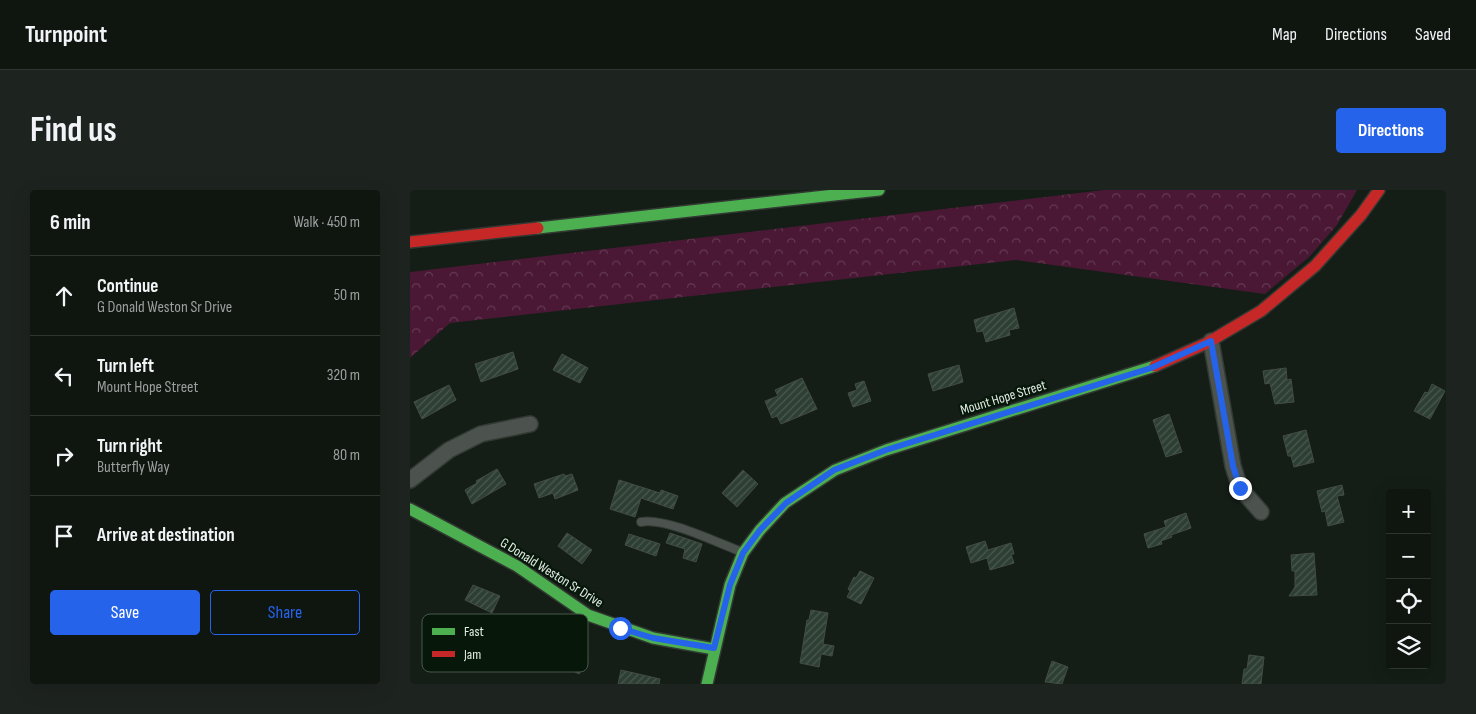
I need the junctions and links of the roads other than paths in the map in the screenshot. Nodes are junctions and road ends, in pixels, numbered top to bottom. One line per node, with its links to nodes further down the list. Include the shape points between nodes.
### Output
1 (879, 190): 3 (main road)
2 (1380, 190): 4 (main road, Mount Hope Street, via 1315,266 1262,311)
3 (410, 242)
4 (1211, 341): 8 (street, via 1233,466 1240,488); 10 (main road, Mount Hope Street, via 1151,368 894,447 834,470 786,503)
5 (530, 424): 6 (street, via 481,434 449,450)
6 (410, 480)
7 (410, 509): 11 (main road, G Donald Weston Sr Drive, via 517,566)
8 (1261, 512)
9 (641, 522): 10 (lane, via 670,524)
10 (743, 553): 13 (main road, Mount Hope Street, via 730,585)
11 (587, 614)
12 (588, 615): 13 (main road, G Donald Weston Sr Drive, via 653,638)
13 (714, 648): 14 (main road, Mount Hope Street)
14 (707, 684)

